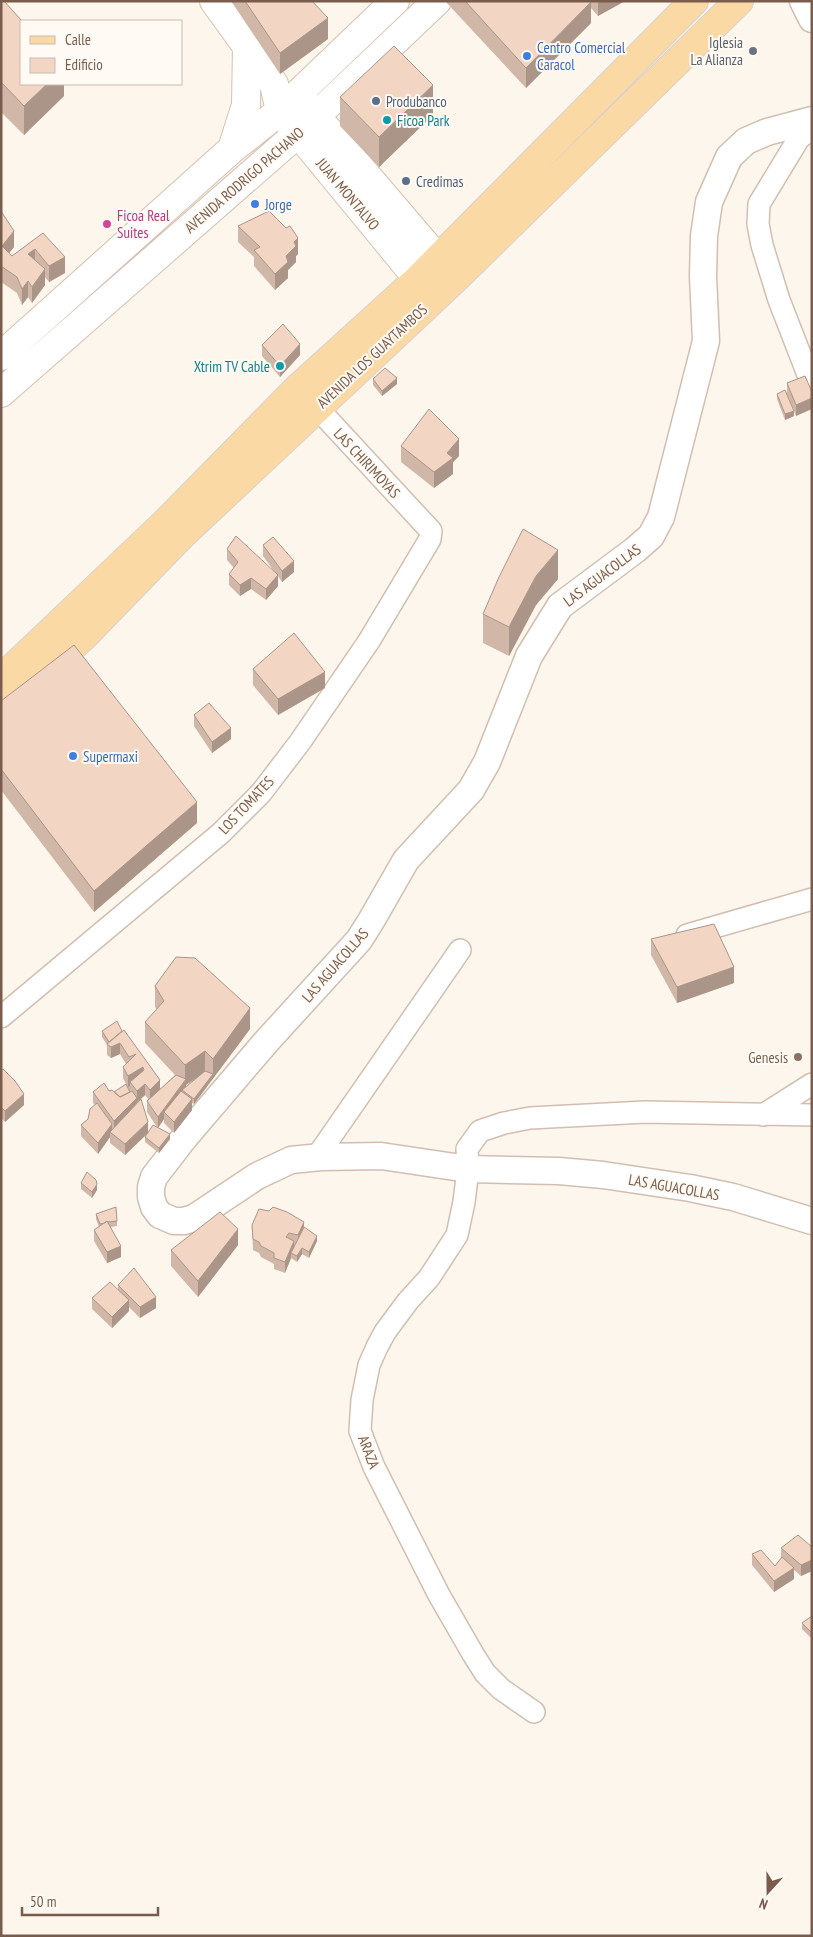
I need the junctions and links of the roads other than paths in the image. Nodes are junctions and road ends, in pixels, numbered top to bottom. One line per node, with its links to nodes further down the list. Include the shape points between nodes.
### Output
1 (214, 1): 8 (main road, JUAN MONTALVO)
2 (395, 1): 9 (main road, AVENIDA RODRIGO PACHANO)
3 (437, 1): 11 (main road, AVENIDA RODRIGO PACHANO)
4 (694, 1): 14 (main road, AVENIDA LOS GUAYTAMBOS)
5 (740, 1): 14 (main road, AVENIDA LOS GUAYTAMBOS)
6 (803, 1): 7 (street)
7 (812, 19)
8 (247, 47): 9 (main road, JUAN MONTALVO); 13 (main road, via 246,105)
9 (284, 97): 11 (main road, JUAN MONTALVO); 13 (main road, AVENIDA RODRIGO PACHANO)
10 (812, 120): 32 (street, LAS AGUACOLLAS, via 746,141 730,157 709,202 704,246 706,341 661,517 651,536 560,606 529,656 487,762 471,790 406,860 359,940 184,1138 152,1182 152,1202 164,1218 189,1220 257,1176 291,1160)
11 (307, 124): 14 (main road, JUAN MONTALVO); 15 (main road, JUAN MONTALVO); 19 (main road, AVENIDA RODRIGO PACHANO)
12 (812, 129): 17 (street, via 799,138 759,204 758,224 779,300)
13 (232, 150): 16 (main road, AVENIDA RODRIGO PACHANO)
14 (447, 268): 15 (main road, AVENIDA LOS GUAYTAMBOS)
15 (428, 287): 18 (main road, AVENIDA LOS GUAYTAMBOS); 20 (main road, AVENIDA LOS GUAYTAMBOS)
16 (1, 356)
17 (812, 385)
18 (299, 387): 20 (street, LAS CHIRIMOYAS); 21 (main road, AVENIDA LOS GUAYTAMBOS)
19 (1, 392)
20 (316, 408): 21 (main road, AVENIDA LOS GUAYTAMBOS); 22 (street, LAS CHIRIMOYAS, via 431,531)
21 (175, 528): 23 (main road, AVENIDA LOS GUAYTAMBOS, via 84,636)
22 (430, 539): 28 (street, LOS TOMATES, via 369,641 261,793 221,833)
23 (16, 676): 24 (main road, AVENIDA LOS GUAYTAMBOS)
24 (1, 706)
25 (812, 899): 26 (street)
26 (671, 940)
27 (460, 950): 32 (street)
28 (1, 1017)
29 (812, 1084): 30 (street)
30 (763, 1115): 31 (street, ARAZA); 33 (street, ARAZA, via 644,1112 530,1118 480,1131 467,1149)
31 (812, 1115)
32 (316, 1158): 33 (street, LAS AGUACOLLAS, via 381,1156)
33 (468, 1169): 34 (street, LAS AGUACOLLAS, via 613,1176 733,1197); 35 (street, ARAZA, via 457,1234 429,1278 385,1332 369,1365 360,1431 374,1467 430,1578 473,1654 501,1689)
34 (812, 1221)
35 (534, 1712)

